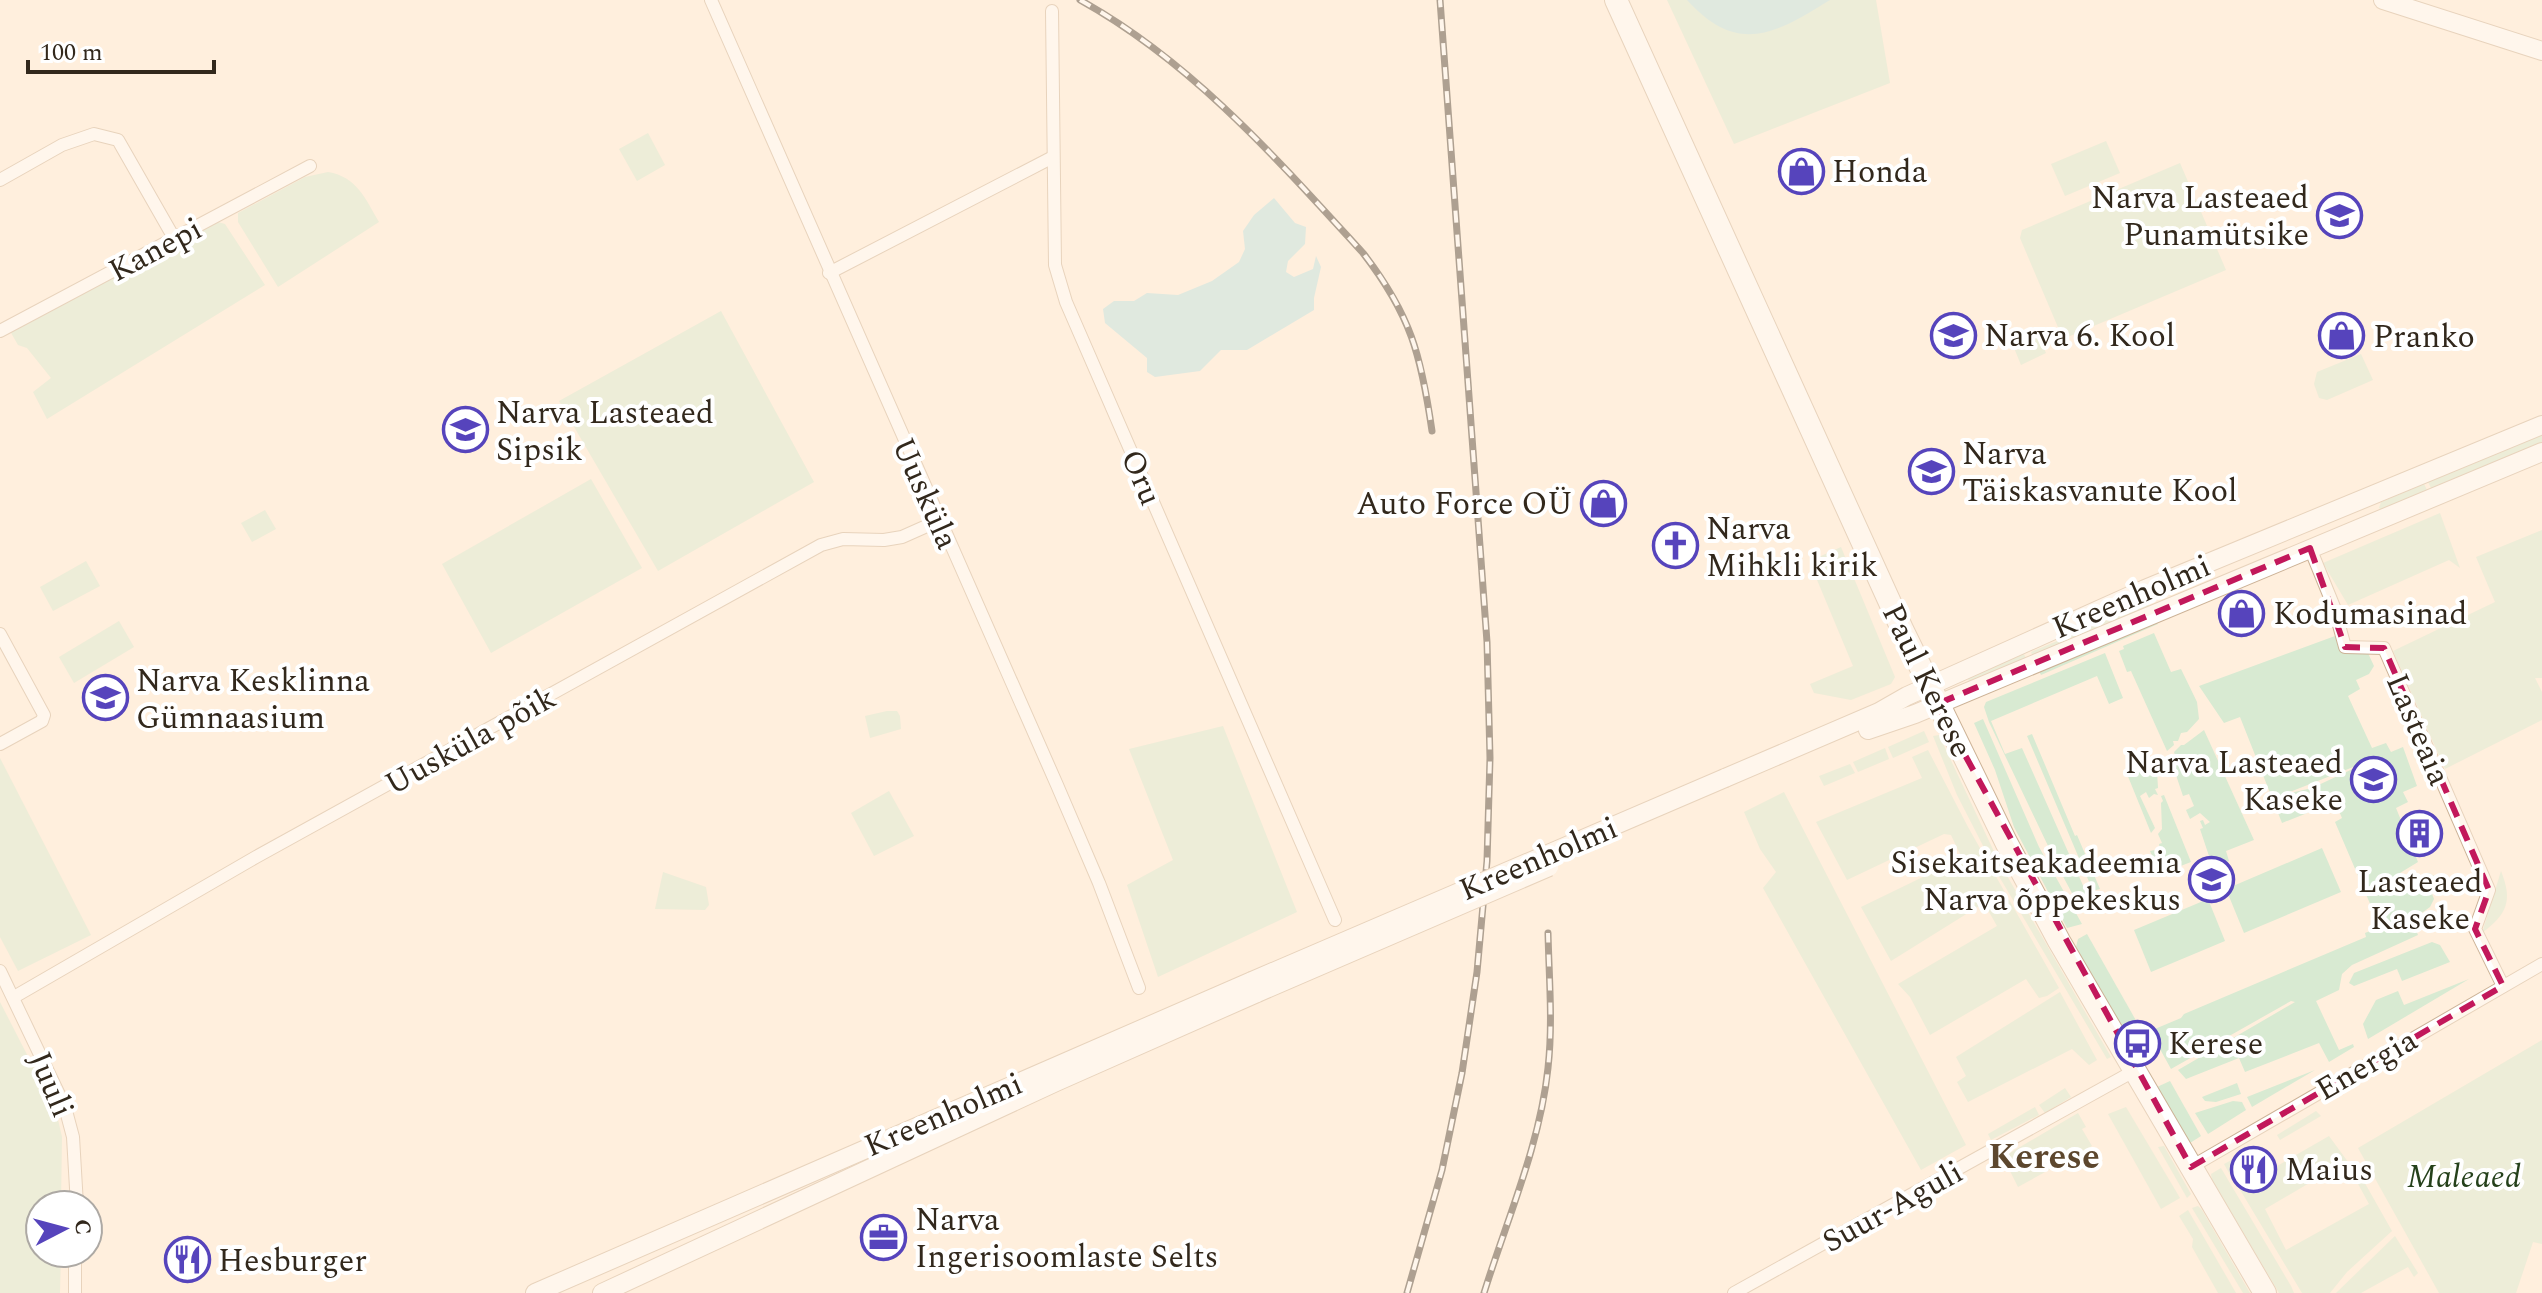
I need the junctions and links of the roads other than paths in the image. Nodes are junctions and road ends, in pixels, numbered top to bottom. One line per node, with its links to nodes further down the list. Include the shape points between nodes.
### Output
1 (711, 0): 10 (street, Uusküla)
2 (1616, 0): 17 (highway, Paul Kerese)
3 (2383, 0): 5 (main road)
4 (1052, 11): 6 (street, Oru)
5 (2542, 51)
6 (1053, 157): 10 (street); 19 (street, Oru, via 1055,265 1066,302)
7 (310, 166): 9 (street, Kanepi)
8 (0, 180): 9 (street, via 62,145 94,134 118,140)
9 (174, 238): 11 (street, Kanepi)
10 (829, 273): 14 (street, Uusküla)
11 (0, 331)
12 (2542, 425): 17 (main road, Kreenholmi, via 2145,589)
13 (2542, 452): 15 (main road, Kreenholmi)
14 (938, 521): 24 (street, Uusküla, via 1069,813); 25 (street, Uusküla põik, via 902,537 821,545)
15 (2310, 548): 17 (main road, Kreenholmi); 22 (street, Lasteaia, via 2345,647 2384,648 2489,890 2475,929)
16 (0, 634): 18 (street, via 44,715)
17 (1933, 695): 23 (main road, Kreenholmi, bridge, via 1889,707 1728,783); 26 (highway, Paul Kerese, via 2006,842)
18 (0, 744)
19 (1335, 920)
20 (2542, 964): 22 (street, Energia)
21 (0, 971): 25 (street, Juuli)
22 (2503, 986): 27 (street, Energia)
23 (1255, 987): 29 (main road, Kreenholmi); 31 (main road, Kreenholmi)
24 (1139, 988)
25 (14, 997): 28 (street, Juuli, via 65,1107)
26 (2134, 1071): 27 (highway, Paul Kerese); 35 (street, Suur-Aguli)
27 (2191, 1167): 36 (highway, Paul Kerese)
28 (76, 1189)
29 (610, 1258): 31 (main road); 33 (main road, Kreenholmi)
30 (75, 1269): 32 (street)
31 (622, 1284): 34 (main road, Kreenholmi)
32 (75, 1293)
33 (535, 1293)
34 (602, 1293)
35 (1734, 1293)
36 (2265, 1293)

